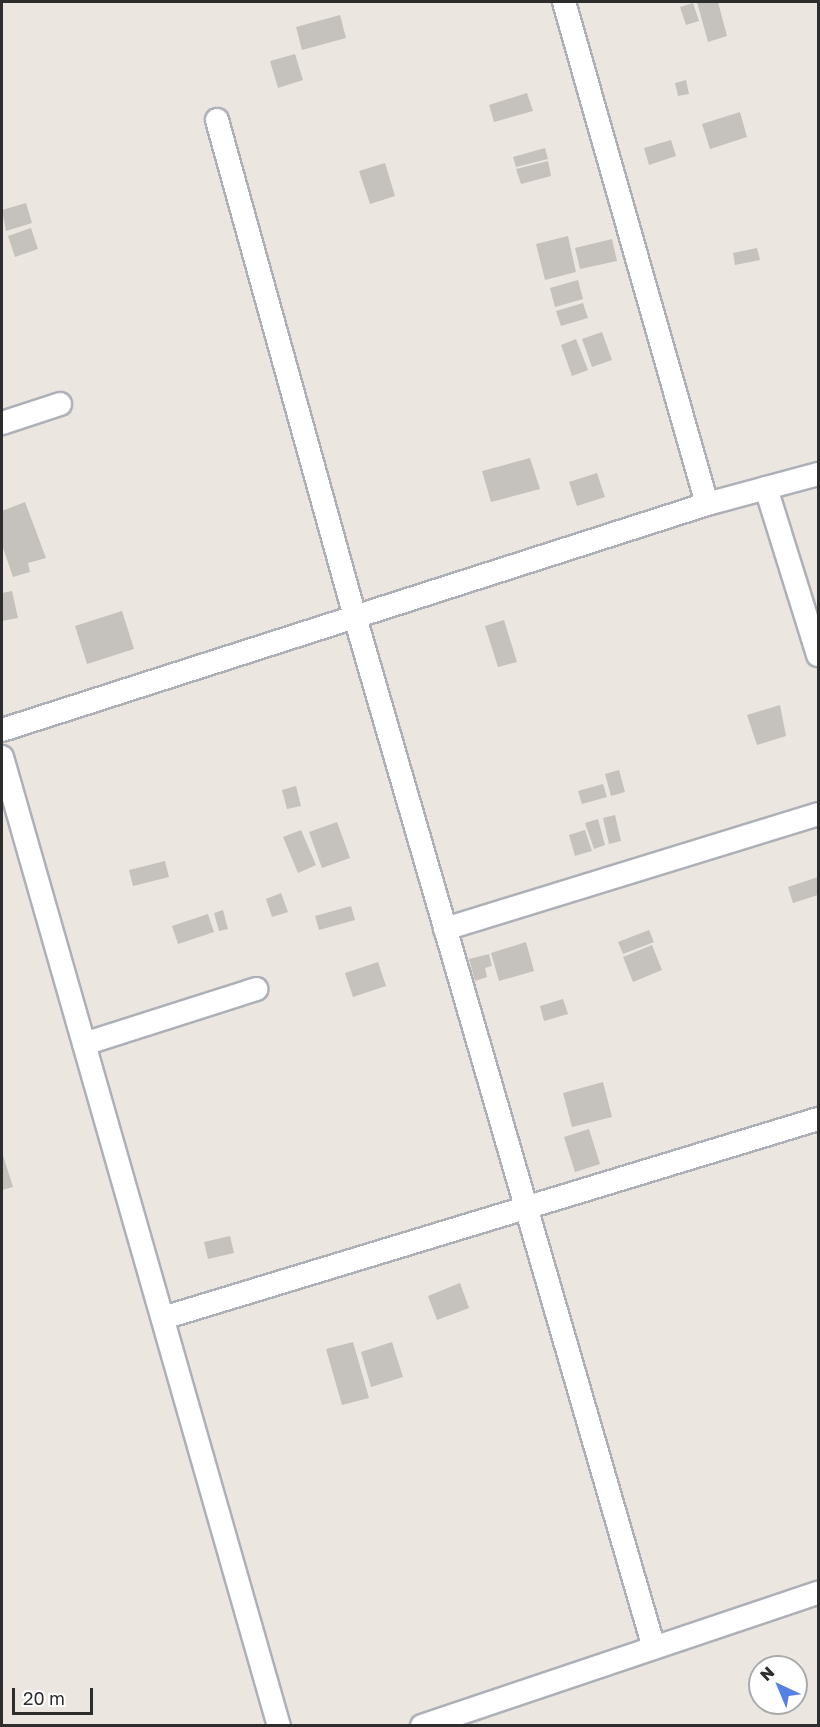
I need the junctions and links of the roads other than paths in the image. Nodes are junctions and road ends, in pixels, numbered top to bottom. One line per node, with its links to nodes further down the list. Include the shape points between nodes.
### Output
1 (564, 2): 7 (street)
2 (217, 120): 8 (street)
3 (60, 404): 4 (street)
4 (2, 423)
5 (819, 474): 6 (street)
6 (766, 488): 7 (street); 9 (street)
7 (707, 504): 8 (street)
8 (355, 617): 10 (street); 13 (street)
9 (819, 655)
10 (2, 730)
11 (2, 757): 15 (street)
12 (819, 814): 13 (street)
13 (445, 929): 17 (street)
14 (256, 989): 15 (street)
15 (84, 1044): 18 (street)
16 (819, 1119): 17 (street)
17 (526, 1208): 18 (street); 20 (street)
18 (163, 1318): 21 (street)
19 (819, 1593): 20 (street)
20 (654, 1648): 22 (street)
21 (279, 1725)
22 (422, 1725)

